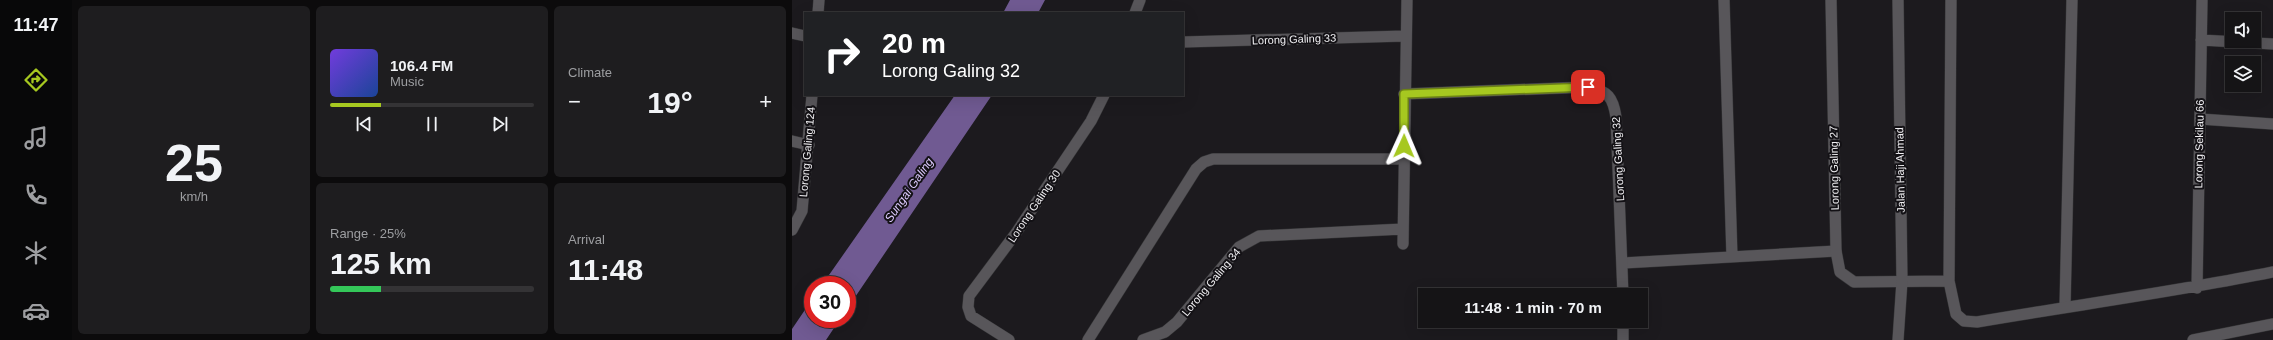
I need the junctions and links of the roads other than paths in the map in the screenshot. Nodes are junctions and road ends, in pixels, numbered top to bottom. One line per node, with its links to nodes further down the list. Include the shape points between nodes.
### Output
1 (819, 0): 10 (street)
2 (1140, 0): 11 (street)
3 (1407, 0): 14 (street)
4 (1724, 0): 30 (street)
5 (1831, 0): 29 (street, Lorong Galing 27)
6 (1898, 0): 34 (street, Jalan Haji Ahmad)
7 (1951, 0): 33 (street)
8 (2072, 0): 37 (street)
9 (2202, 0): 15 (street, Lorong Sekilau 66)
10 (818, 12)
11 (1135, 12)
12 (792, 33): 13 (street)
13 (804, 36)
14 (1406, 36): 16 (street, Lorong Galing 33); 18 (street)
15 (2201, 40): 17 (street); 21 (street, Lorong Sekilau 66)
16 (1184, 42)
17 (2273, 44)
18 (1404, 94): 25 (street); 31 (street, Lorong Galing 32, via 1588,87 1602,90 1614,105 1616,117)
19 (812, 96): 24 (street, Lorong Galing 124)
20 (1104, 96): 40 (street, Lorong Galing 30, via 1091,121 1016,233 968,296 971,316)
21 (2200, 119): 22 (street); 36 (street, Lorong Sekilau 66)
22 (2273, 124)
23 (792, 141): 24 (street)
24 (809, 144): 27 (street, Lorong Galing 124, via 802,211)
25 (1404, 159): 26 (street); 41 (street, via 1213,158 1204,162 1196,169)
26 (1403, 229): 28 (street); 42 (street, Lorong Galing 34, via 1259,236 1240,247 1177,322 1165,332)
27 (792, 230)
28 (1403, 244)
29 (1836, 251): 30 (street); 34 (street, Lorong Galing 27, via 1840,272 1854,282)
30 (1732, 257): 31 (street)
31 (1623, 263): 35 (street, Lorong Galing 32)
32 (2273, 272): 36 (street)
33 (1948, 280): 34 (street, Lorong Galing 27); 37 (street, via 1956,314 1964,321 1977,322)
34 (1902, 281): 44 (street, Jalan Haji Ahmad)
35 (1623, 288)
36 (2197, 288): 37 (street)
37 (2065, 307)
38 (2273, 324): 45 (street)
39 (1623, 328): 43 (street)
40 (1009, 340)
41 (1088, 340)
42 (1143, 340)
43 (1623, 340)
44 (1898, 340)
45 (2193, 340)

